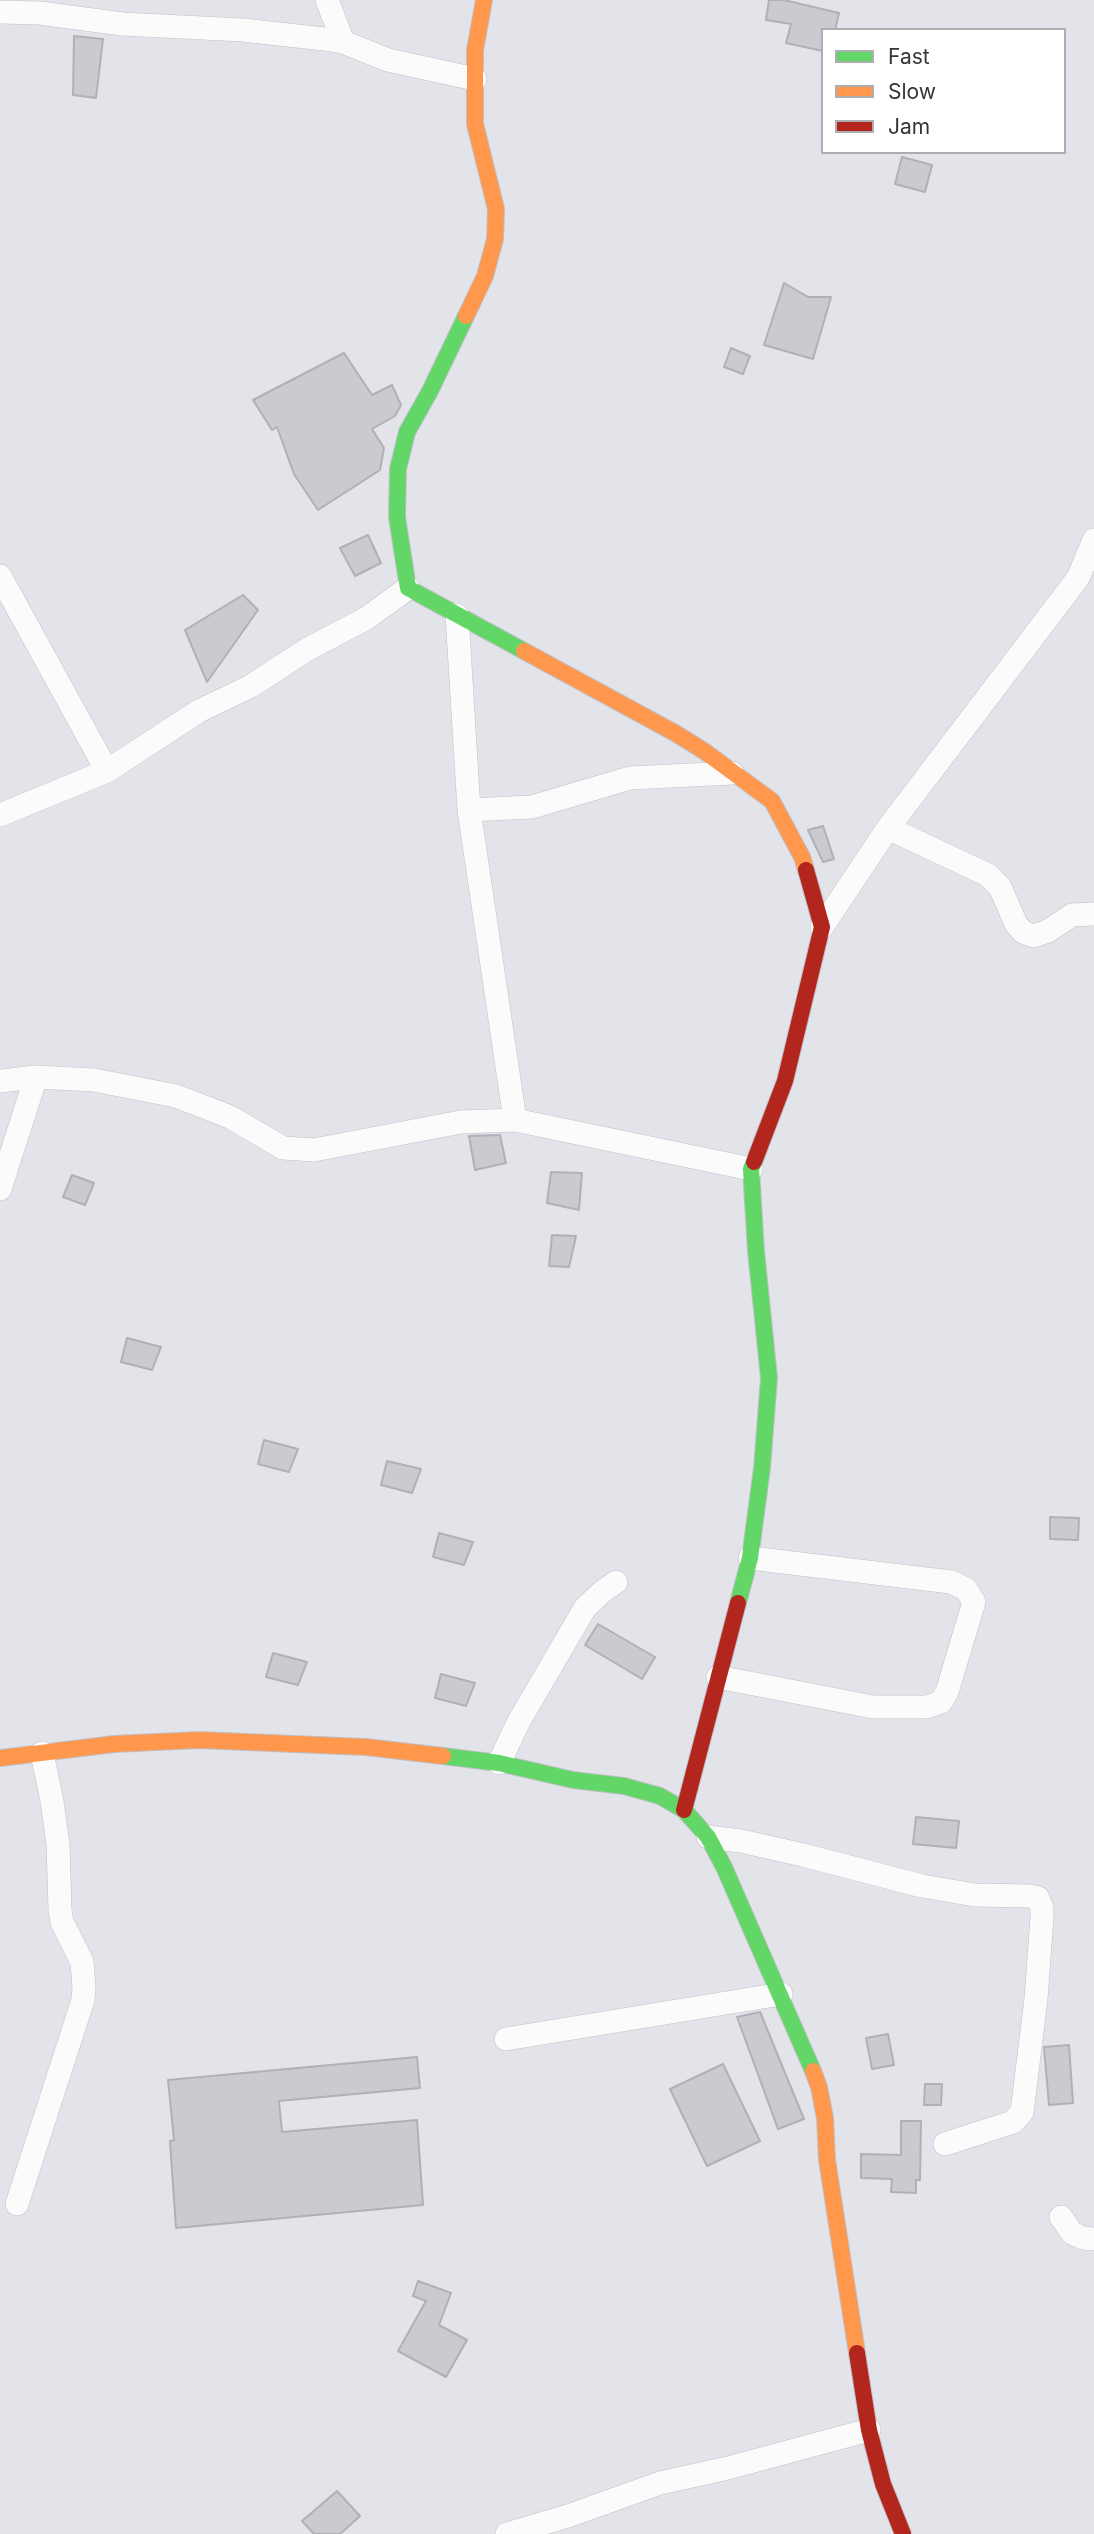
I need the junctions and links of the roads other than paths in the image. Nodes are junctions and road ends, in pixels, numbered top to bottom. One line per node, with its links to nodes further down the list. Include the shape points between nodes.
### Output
1 (327, 0): 4 (street)
2 (484, 0): 5 (street)
3 (0, 12): 4 (street)
4 (343, 42): 5 (street, via 388,60)
5 (475, 79): 9 (street, via 475,124 496,209 495,239 485,276 407,432 398,469 397,517)
6 (1094, 540): 8 (street)
7 (0, 576): 11 (street)
8 (1086, 580): 15 (street)
9 (408, 589): 10 (street); 11 (street, via 251,686 199,711)
10 (457, 615): 12 (street, via 675,733); 13 (street)
11 (107, 771): 14 (street)
12 (732, 773): 13 (street, via 630,778 532,807); 17 (street, via 772,801 802,857)
13 (469, 810): 20 (street)
14 (0, 816)
15 (888, 828): 16 (street, via 988,875 1000,887 1023,932 1034,936 1072,915); 17 (street)
16 (1094, 914)
17 (822, 927): 21 (street, via 785,1081)
18 (36, 1077): 19 (street); 20 (street, via 94,1080 176,1096 230,1117 283,1148 314,1150 461,1122); 22 (street)
19 (0, 1081)
20 (515, 1120): 21 (street)
21 (751, 1168): 23 (street, via 769,1378)
22 (0, 1189)
23 (750, 1558): 25 (street); 25 (street, via 951,1582 966,1590 974,1602 947,1692 941,1702 927,1707 873,1707)
24 (616, 1582): 28 (street, via 585,1608)
25 (718, 1677): 29 (street)
26 (42, 1753): 27 (street); 28 (street, via 199,1740 366,1747); 34 (street, via 58,1843 62,1922 82,1962 84,1987)
27 (0, 1758)
28 (499, 1763): 29 (street, via 624,1786 660,1796)
29 (684, 1810): 30 (street)
30 (708, 1837): 31 (street); 33 (street, via 803,1855 922,1886 1038,1898 1042,1917 1037,1986 1022,2112 1013,2122)
31 (781, 1994): 32 (street); 37 (street, via 819,2087)
32 (506, 2039)
33 (945, 2144)
34 (17, 2204)
35 (1061, 2217): 36 (street, via 1072,2233)
36 (1094, 2239)
37 (869, 2430): 38 (street, via 660,2483); 39 (street)
38 (507, 2534)
39 (903, 2534)

